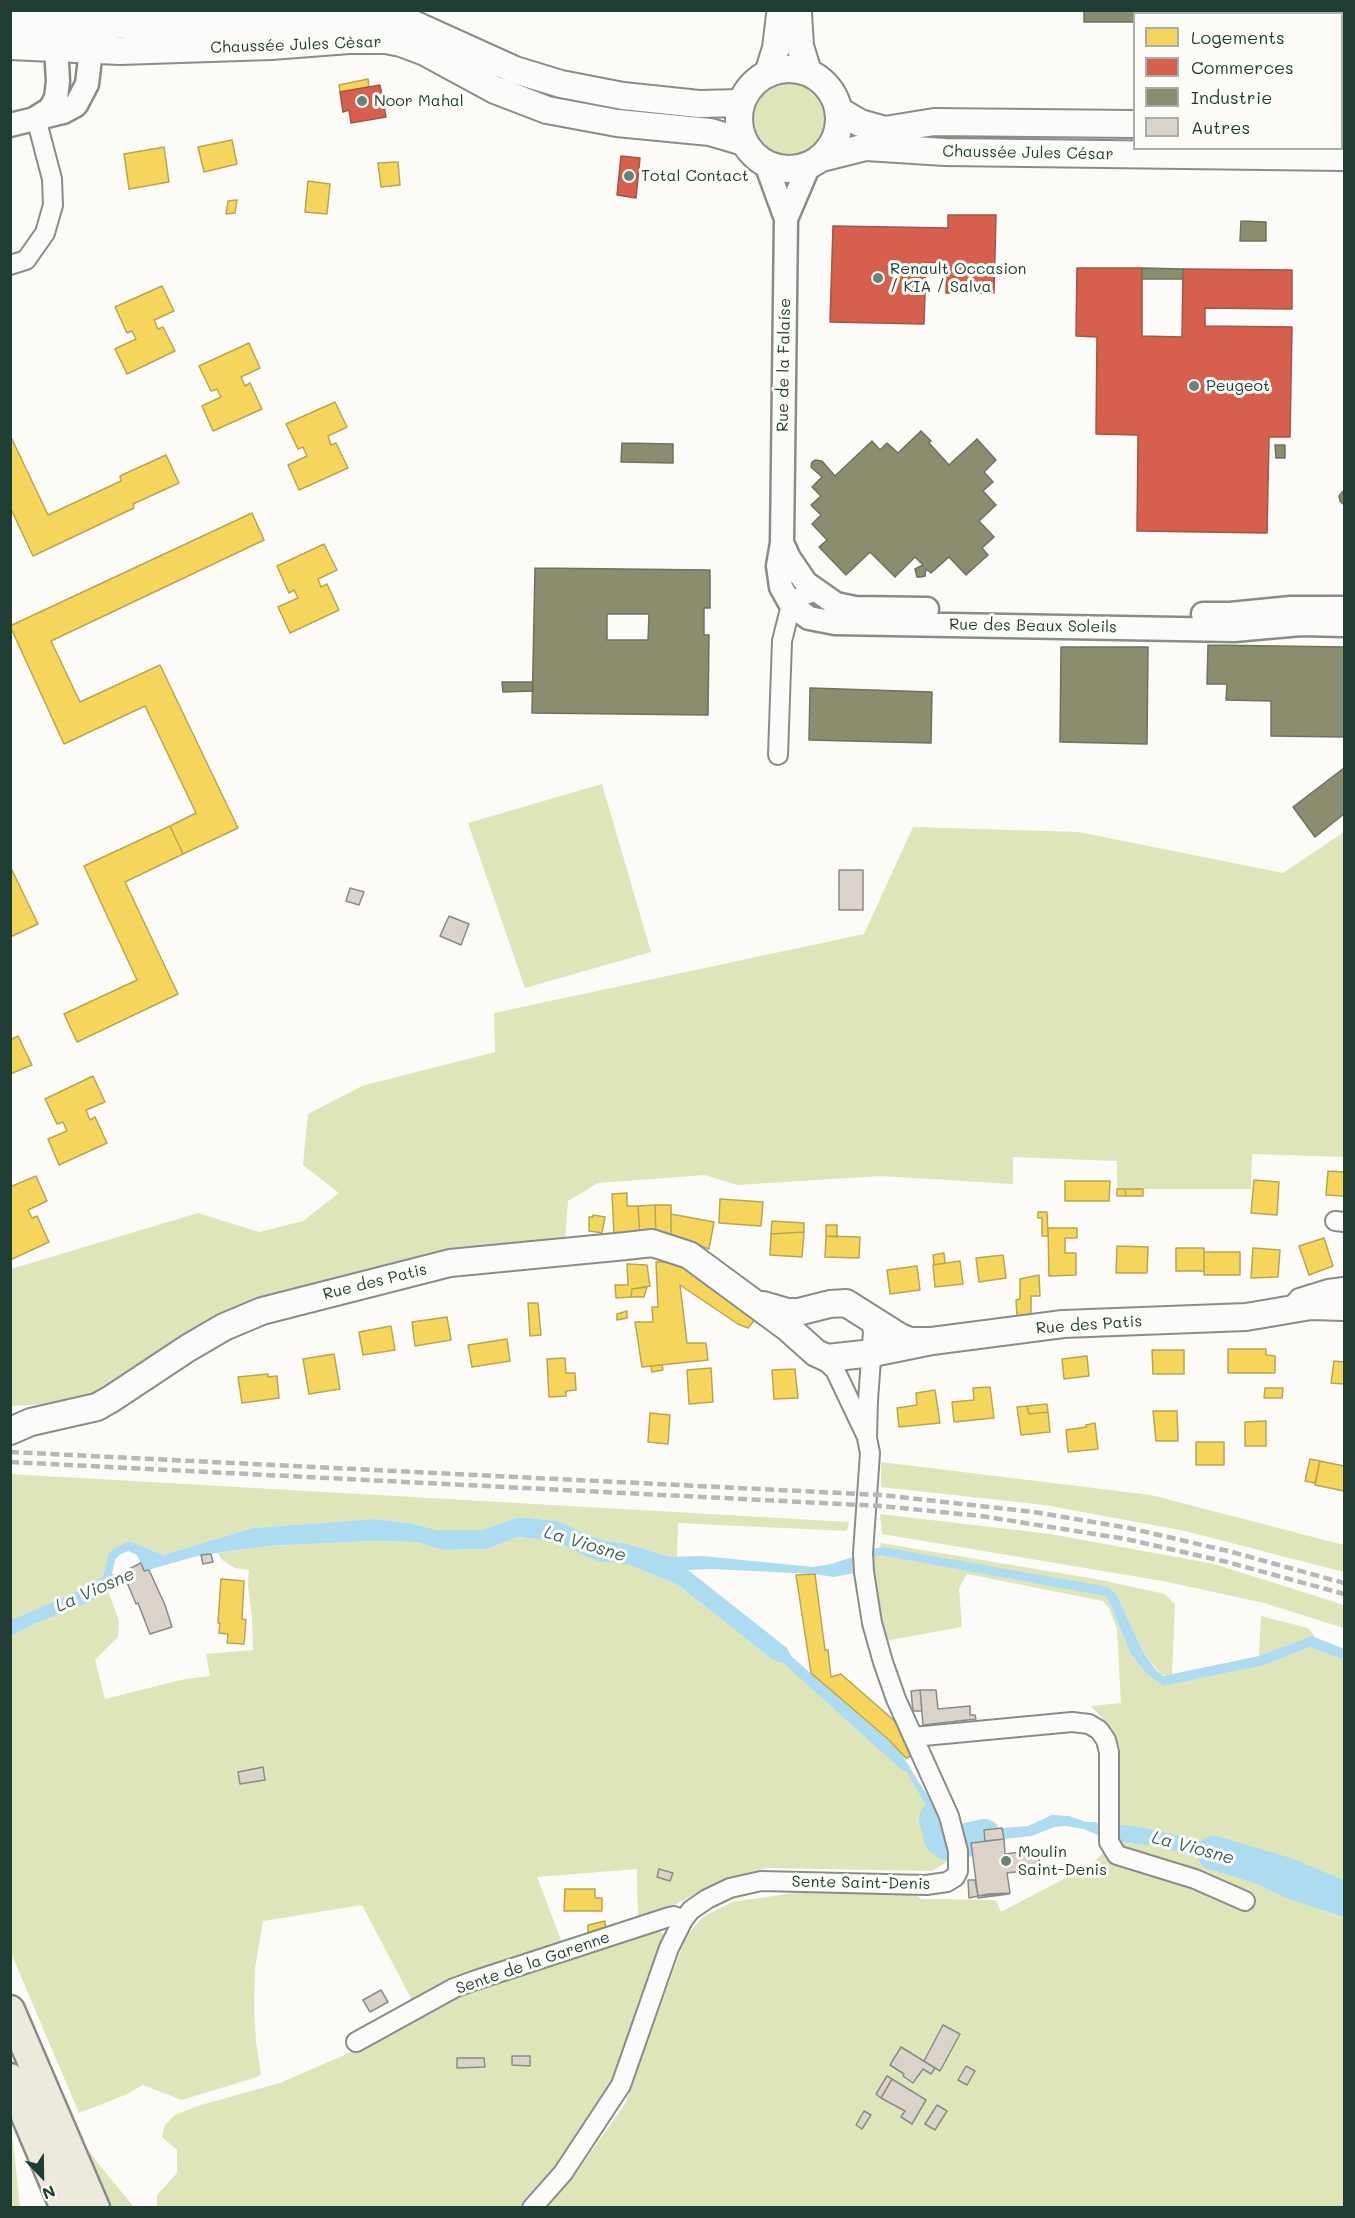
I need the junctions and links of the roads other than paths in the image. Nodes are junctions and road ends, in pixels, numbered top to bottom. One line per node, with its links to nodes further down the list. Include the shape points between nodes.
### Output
1 (783, 10): 9 (main road)
2 (796, 10): 8 (main road)
3 (374, 12): 5 (main road, Chaussée Jules Cèsar); 6 (street); 10 (main road, Chaussée Jules Cèsar, via 401,19 515,70 561,84 699,104)
4 (10, 23): 5 (main road, Chaussée Jules Cèsar)
5 (68, 40): 6 (main road, Chaussée Jules Cèsar, via 271,46); 7 (main road, Chaussée Jules Cèsar); 12 (street, via 56,98 50,109); 12 (street, via 70,85 63,112)
6 (370, 40): 15 (main road, Chaussée Jules Cèsar, via 396,42 416,49 495,90 547,110 597,121 710,132)
7 (10, 46)
8 (808, 72): 9 (main road, via 790,69); 11 (main road, via 827,87)
9 (768, 74): 10 (main road, via 751,87)
10 (741, 103): 15 (main road, via 739,120)
11 (838, 110): 13 (main road, Chaussée Jules César, via 860,123 885,130 934,122); 17 (main road, via 837,132 830,149)
12 (36, 118): 14 (street); 20 (street, via 52,179 53,205 39,242 26,260)
13 (1133, 124)
14 (10, 125)
15 (744, 142): 18 (main road)
16 (1344, 157): 17 (main road, Chaussée Jules César, via 945,152 866,147)
17 (815, 161): 18 (main road, via 788,169); 19 (street, Rue de la Falaise)
18 (766, 164): 19 (street, Rue de la Falaise)
19 (786, 219): 21 (street, Rue de la Falaise)
20 (10, 265)
21 (782, 511): 22 (street, Rue des Beaux Soleils)
22 (782, 543): 23 (street, Rue des Beaux Soleils, via 796,570); 24 (street, Rue des Beaux Soleils, via 779,576)
23 (816, 591): 24 (street); 25 (street, Rue des Beaux Soleils, via 836,604 855,608 1230,614)
24 (791, 605): 26 (street, Rue des Beaux Soleils, via 809,618 835,623 1233,630); 27 (street, via 782,641)
25 (1344, 608)
26 (1344, 625)
27 (778, 755)
28 (1344, 1287): 33 (street, via 1299,1298)
29 (753, 1301): 30 (main road, Rue des Patis, via 787,1312); 37 (main road, Rue des Patis); 39 (main road, Rue des Patis, via 689,1255 652,1243 450,1263 262,1311 224,1327 97,1407 31,1422)
30 (820, 1307): 32 (main road, Rue des Patis, via 846,1303); 37 (street, via 806,1316 803,1327 804,1336)
31 (1344, 1307): 33 (main road, Rue des Patis)
32 (858, 1309): 36 (main road, Rue des Patis, via 900,1338); 38 (street, Sente Saint-Denis, via 873,1328)
33 (1289, 1309): 34 (main road, Rue des Patis)
34 (1246, 1317): 35 (main road, Rue des Patis, via 1274,1321); 36 (main road, Rue des Patis, via 1063,1324)
35 (1344, 1320)
36 (932, 1341): 38 (main road, Rue des Patis)
37 (815, 1351): 38 (main road, Rue des Patis, via 827,1358); 40 (street, Sente Saint-Denis, via 835,1370)
38 (873, 1353): 40 (street, Sente Saint-Denis)
39 (10, 1431)
40 (867, 1438): 41 (street, Sente Saint-Denis, via 870,1453 864,1572 883,1662)
41 (913, 1737): 42 (street, via 1072,1722 1089,1724 1099,1730 1109,1752 1109,1842 1117,1855 1195,1879); 43 (street, Sente Saint-Denis, via 939,1792 956,1842 956,1876 926,1886 761,1881 730,1888 707,1899)
42 (1245, 1901)
43 (683, 1920): 45 (street, Sente de la Garenne, via 669,1917 454,1988); 50 (street, Sente Saint-Denis, via 669,1948 621,2085 562,2173)
44 (10, 2010): 47 (main road)
45 (356, 2042)
46 (10, 2078): 47 (main road)
47 (46, 2127): 48 (main road); 49 (main road)
48 (65, 2208)
49 (95, 2208)
50 (532, 2208)

